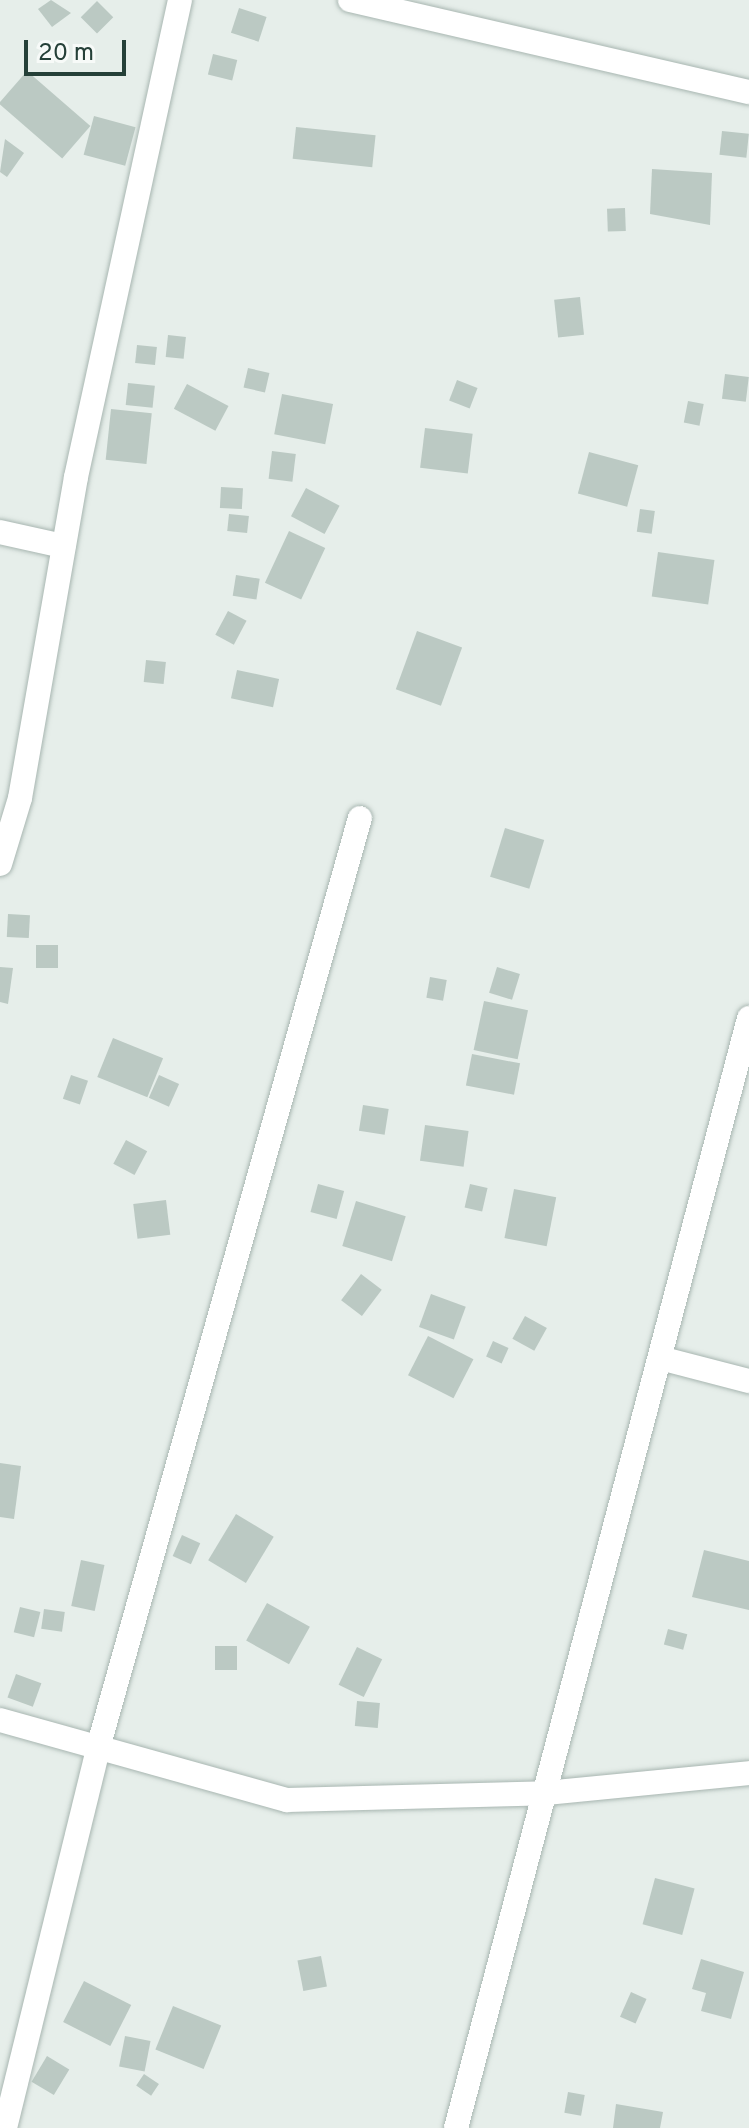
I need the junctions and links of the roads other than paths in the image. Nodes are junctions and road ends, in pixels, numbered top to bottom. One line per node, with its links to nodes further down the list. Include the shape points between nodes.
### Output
1 (180, 0): 5 (street)
2 (350, 0): 3 (street)
3 (749, 92)
4 (0, 532): 5 (street)
5 (63, 546): 7 (street, via 20,798)
6 (360, 818): 12 (street)
7 (0, 864)
8 (749, 1022): 9 (street)
9 (660, 1358): 10 (street); 14 (street)
10 (749, 1381)
11 (0, 1720): 12 (street)
12 (98, 1748): 14 (street, via 287,1800); 15 (street)
13 (749, 1773): 14 (street)
14 (546, 1793): 16 (street)
15 (5, 2128)
16 (456, 2128)

